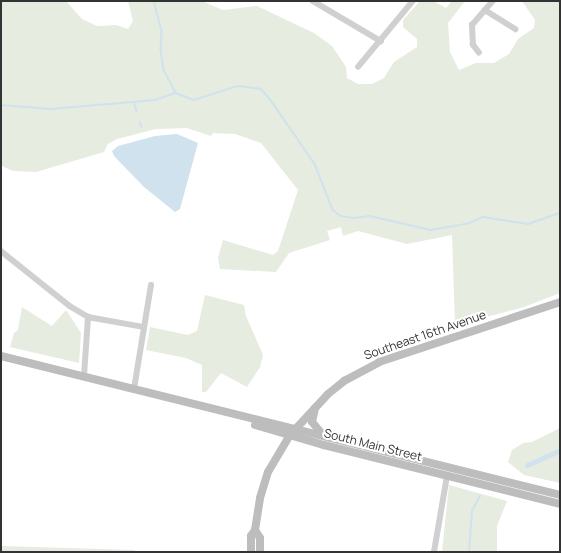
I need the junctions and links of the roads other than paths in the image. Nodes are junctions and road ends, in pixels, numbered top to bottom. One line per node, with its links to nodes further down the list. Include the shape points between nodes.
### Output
1 (313, 1): 6 (street)
2 (493, 1): 4 (street)
3 (413, 2): 6 (street)
4 (485, 10): 5 (street); 7 (street, via 472,25 473,44)
5 (516, 29)
6 (381, 41): 8 (street)
7 (479, 53)
8 (358, 66)
9 (1, 251): 12 (street, via 70,306)
10 (151, 285): 13 (street)
11 (560, 302): 17 (main road, Southeast 16th Avenue, via 379,362 344,381)
12 (88, 317): 13 (street); 15 (street)
13 (144, 326): 16 (street)
14 (1, 356): 15 (main road, South Main Street)
15 (84, 376): 16 (main road, South Main Street)
16 (134, 389): 18 (main road, South Main Street, via 182,402 187,401)
17 (316, 405): 18 (main road, Southeast 16th Avenue); 19 (main road, via 312,422 316,430)
18 (292, 432): 19 (main road, South Main Street); 21 (main road, South Main Street); 25 (main road, Southeast 16th Avenue, via 268,472 260,498)
19 (327, 437): 20 (main road, South Main Street)
20 (396, 453): 21 (main road); 22 (main road, South Main Street)
21 (392, 463): 22 (main road, South Main Street)
22 (448, 472): 23 (main road, South Main Street); 24 (main road, South Main Street); 28 (street)
23 (560, 495)
24 (560, 504)
25 (255, 530): 26 (main road, Southeast 16th Avenue, via 251,536); 27 (main road, via 260,538)
26 (251, 552)
27 (260, 552)
28 (434, 552)

